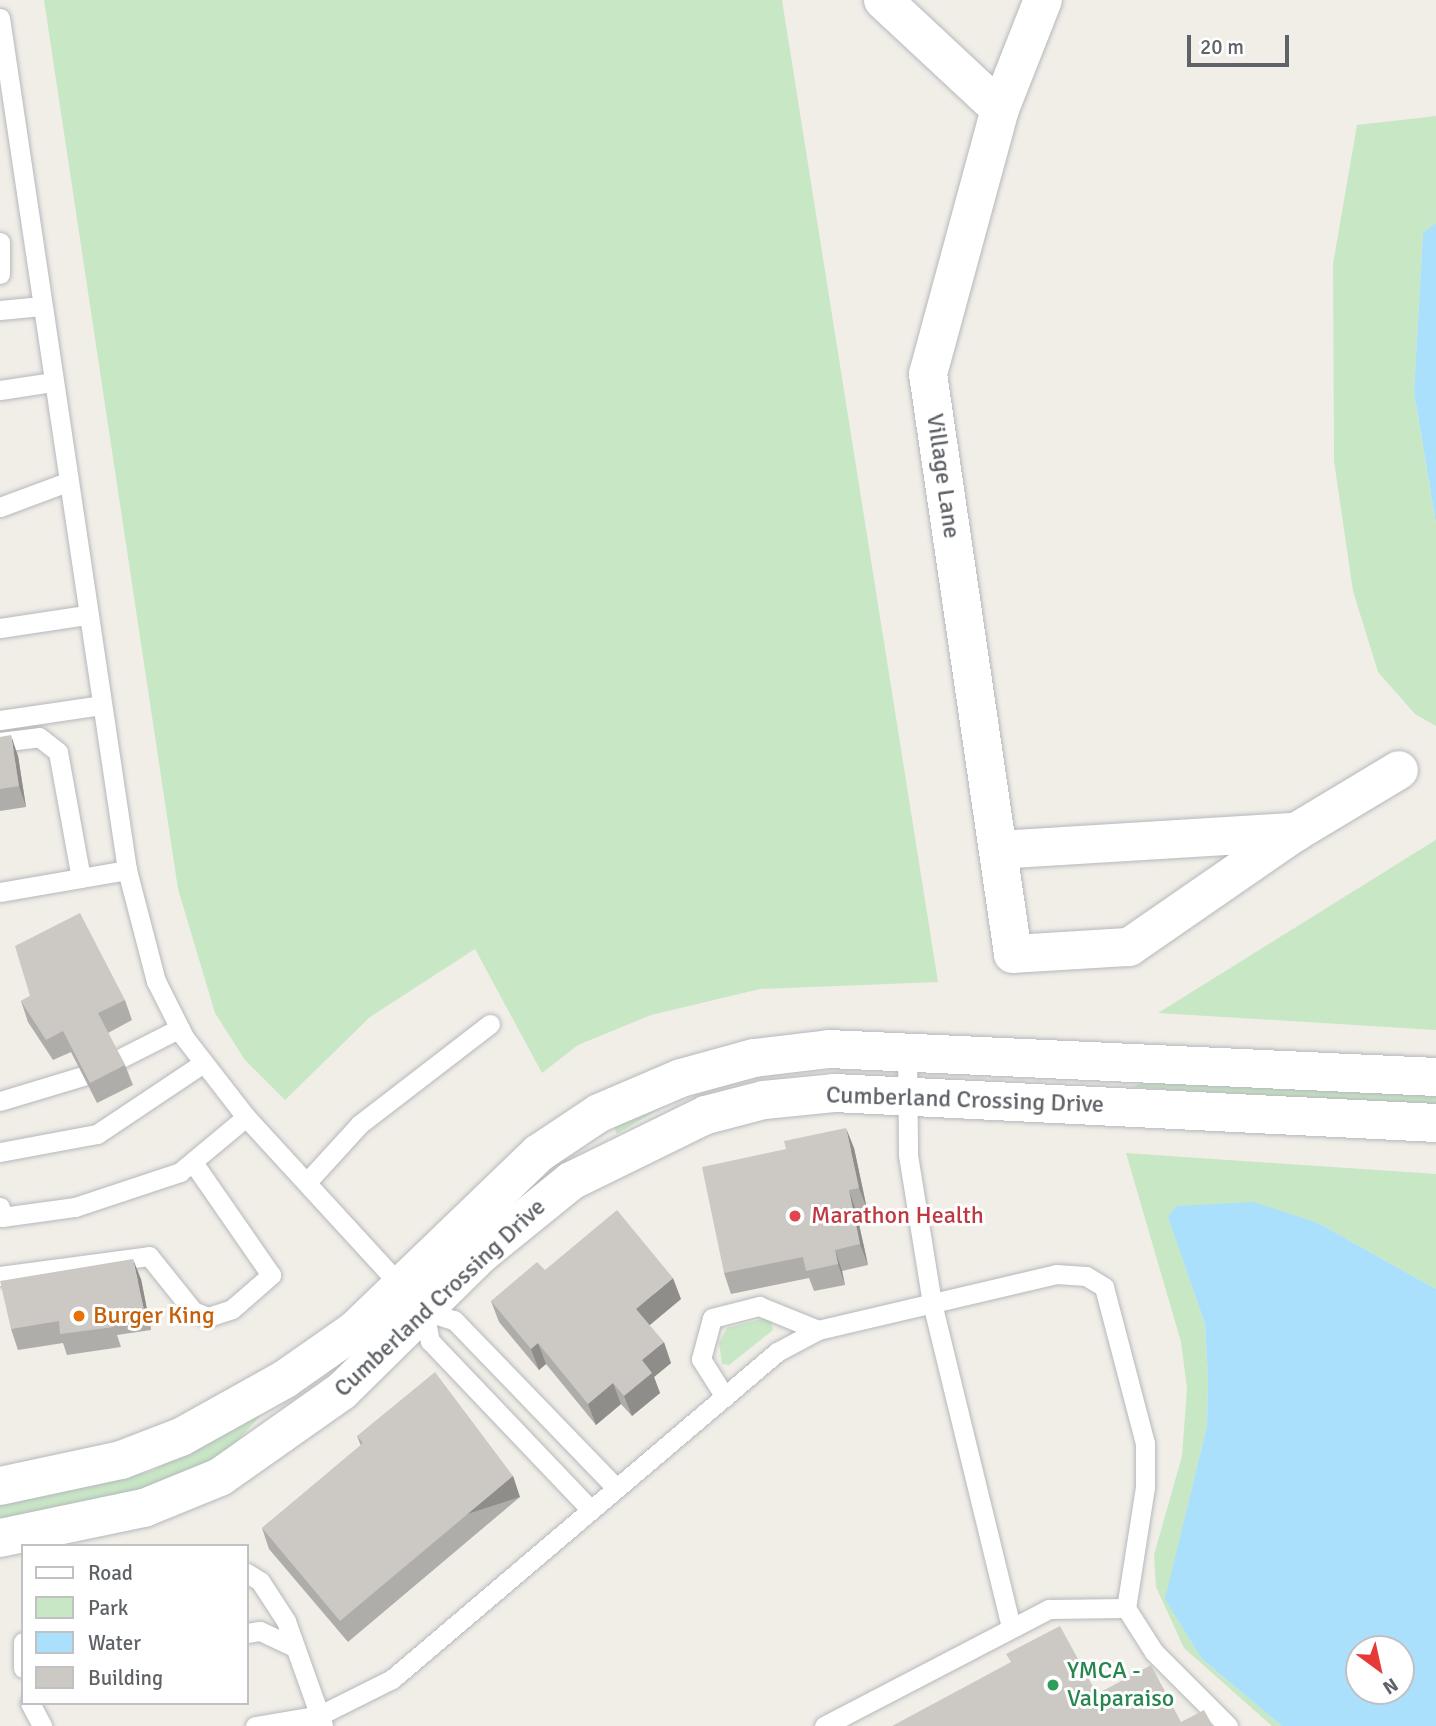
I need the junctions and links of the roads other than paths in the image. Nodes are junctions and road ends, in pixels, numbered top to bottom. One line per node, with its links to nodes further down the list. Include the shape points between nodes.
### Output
1 (883, 0): 4 (street)
2 (1043, 0): 4 (street, Village Lane)
3 (0, 18): 5 (lane)
4 (1000, 109): 21 (street, Village Lane, via 928,374)
5 (9, 133): 8 (lane)
6 (0, 242): 7 (lane)
7 (0, 274)
8 (42, 306): 9 (lane); 10 (lane)
9 (0, 310)
10 (53, 382): 11 (lane); 12 (lane)
11 (0, 390)
12 (67, 482): 13 (lane); 14 (lane)
13 (5, 500)
14 (86, 615): 15 (lane); 16 (lane)
15 (0, 628)
16 (101, 705): 17 (lane); 22 (lane)
17 (0, 720)
18 (0, 742): 23 (lane, via 39,737 58,752)
19 (1399, 770): 20 (street, Village Lane)
20 (1296, 832): 21 (street, Village Lane); 21 (street, Village Lane, via 1129,947 1013,954)
21 (998, 850)
22 (127, 870): 23 (lane); 26 (lane, via 156,981)
23 (81, 878): 24 (lane)
24 (0, 892)
25 (490, 1024): 38 (lane, via 360,1124)
26 (180, 1028): 28 (lane); 29 (lane)
27 (907, 1051): 31 (street, Cumberland Crossing Drive); 32 (lane); 41 (street, Cumberland Crossing Drive, via 829,1049 754,1058 640,1094 539,1153)
28 (119, 1059)
29 (203, 1063): 34 (lane); 36 (lane, via 97,1134)
30 (83, 1076): 33 (lane)
31 (1436, 1077)
32 (906, 1096): 35 (street, Cumberland Crossing Drive); 41 (street, Cumberland Crossing Drive, via 764,1100 652,1137 571,1181); 42 (lane, via 908,1154)
33 (0, 1101)
34 (246, 1117): 37 (lane); 38 (lane)
35 (1436, 1123)
36 (0, 1152)
37 (194, 1164): 39 (lane, via 75,1207); 40 (lane, via 271,1275 232,1309 208,1317 181,1299 149,1256)
38 (307, 1182): 41 (lane)
39 (1, 1214)
40 (0, 1276)
41 (412, 1298): 45 (street, Cumberland Crossing Drive, via 355,1330 285,1379 181,1437 121,1460); 46 (lane, via 454,1320); 47 (lane, via 430,1341); 48 (street, Cumberland Crossing Drive, via 342,1391 220,1477 144,1507)
42 (932, 1303): 43 (lane); 50 (lane, via 1056,1274 1086,1276 1104,1287 1148,1465); 51 (lane)
43 (818, 1330): 44 (lane, via 777,1352); 44 (lane, via 759,1306 712,1318 701,1359)
44 (725, 1397): 46 (lane)
45 (0, 1486)
46 (615, 1487): 47 (lane)
47 (589, 1508): 55 (lane, via 392,1679)
48 (15, 1540)
49 (248, 1574): 53 (lane, via 274,1601)
50 (1126, 1608): 51 (lane, via 1064,1605); 59 (lane, via 1154,1652)
51 (1010, 1626): 58 (lane)
52 (248, 1633): 53 (lane, via 260,1631)
53 (295, 1647): 55 (lane)
54 (31, 1705): 56 (lane)
55 (322, 1721): 57 (lane)
56 (42, 1726)
57 (255, 1726)
58 (824, 1726)
59 (1228, 1726)

